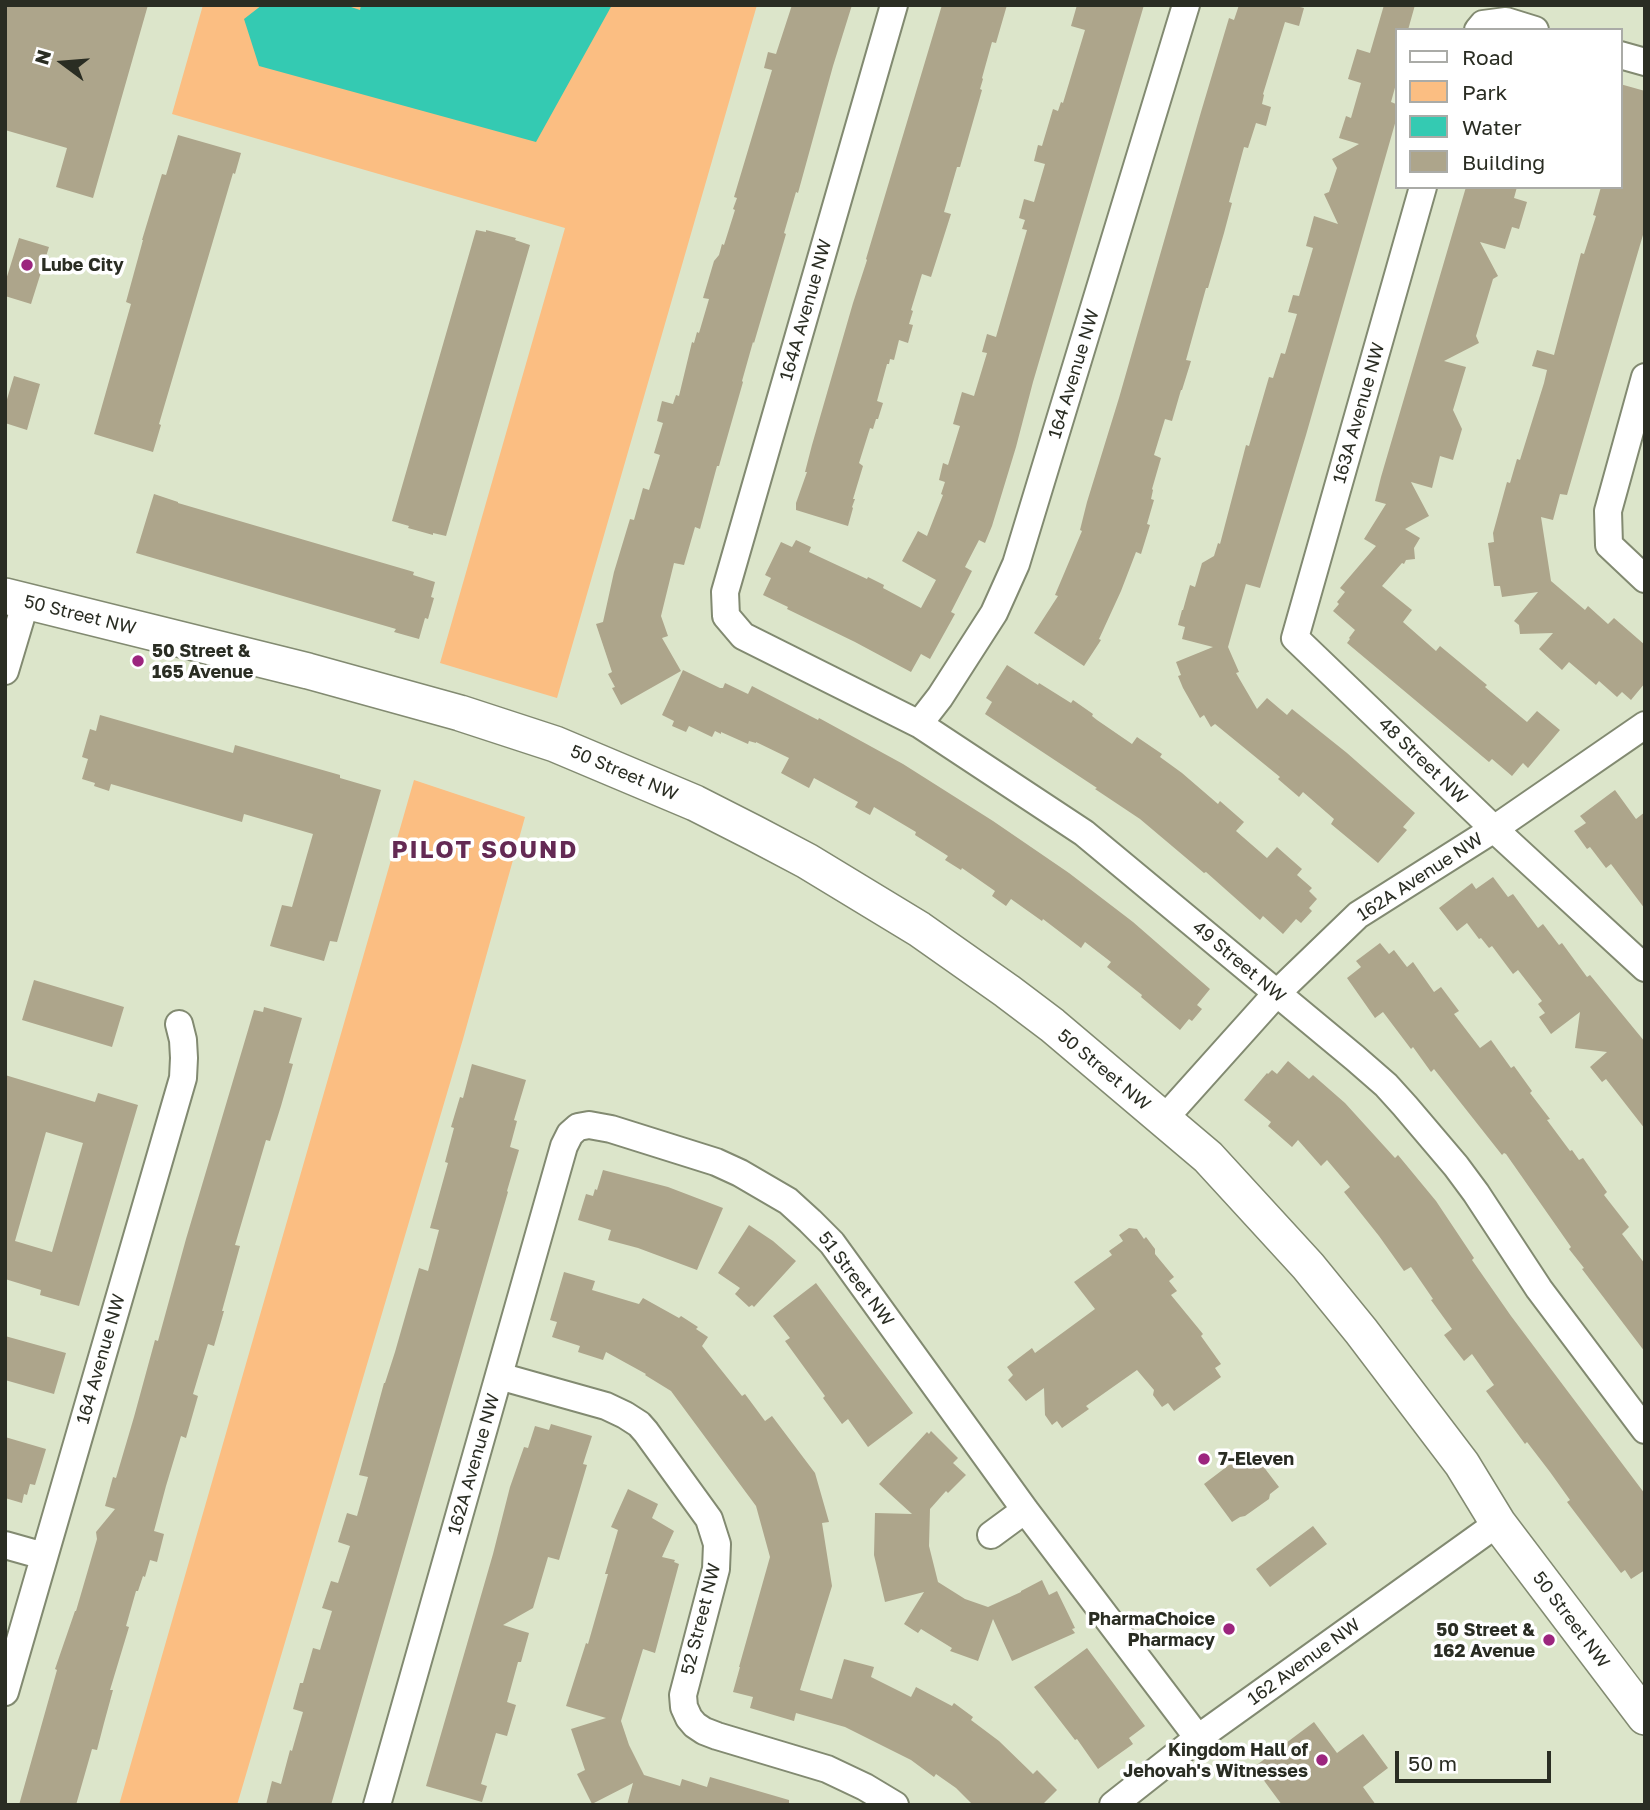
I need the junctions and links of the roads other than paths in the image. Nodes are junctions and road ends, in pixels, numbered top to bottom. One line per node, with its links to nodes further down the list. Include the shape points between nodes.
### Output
1 (894, 5): 11 (street, 164A Avenue NW, via 725,592)
2 (1186, 5): 14 (street, 164 Avenue NW, via 1016,564 994,614)
3 (1481, 27): 4 (street, via 1506,21)
4 (1529, 28)
5 (1622, 56): 6 (street)
6 (1645, 62)
7 (1422, 189): 12 (street, 163A Avenue NW)
8 (1645, 377): 9 (street, via 1608,511 1609,545)
9 (1645, 579)
10 (16, 599): 13 (street); 20 (main road, 50 Street NW, via 460,713 555,744 695,803 807,861 919,929 1052,1025)
11 (726, 616): 14 (street, 49 Street NW, via 743,636)
12 (1294, 638): 16 (street, 48 Street NW)
13 (5, 671)
14 (919, 724): 18 (street, 49 Street NW, via 1084,833)
15 (1645, 725): 16 (street, 162A Avenue NW)
16 (1494, 828): 17 (street, 48 Street NW); 18 (street, 162A Avenue NW, via 1358,915)
17 (1645, 968)
18 (1276, 993): 20 (street, 162A Avenue NW); 23 (street, 49 Street NW, via 1386,1085 1439,1144 1539,1289)
19 (179, 1024): 28 (street, 164 Avenue NW, via 183,1078)
20 (1163, 1120): 25 (main road, 50 Street NW, via 1208,1157 1317,1277 1462,1464)
21 (578, 1126): 22 (street, 162A Avenue NW, via 564,1146); 24 (street, 51 Street NW, via 611,1129 716,1162 788,1201 832,1243)
22 (499, 1376): 32 (street, 162A Avenue NW); 33 (street, 52 Street NW, via 606,1406 639,1424 709,1519 716,1569 683,1695 684,1707 695,1725 827,1769)
23 (1645, 1430)
24 (1025, 1510): 26 (street); 31 (street, 51 Street NW)
25 (1498, 1523): 30 (main road, 50 Street NW); 31 (street, 162 Avenue NW)
26 (991, 1535)
27 (5, 1545): 28 (street)
28 (44, 1556): 29 (street, 164 Avenue NW)
29 (5, 1692)
30 (1645, 1717)
31 (1198, 1738): 34 (street, 162 Avenue NW)
32 (377, 1805)
33 (895, 1805)
34 (1114, 1805)

